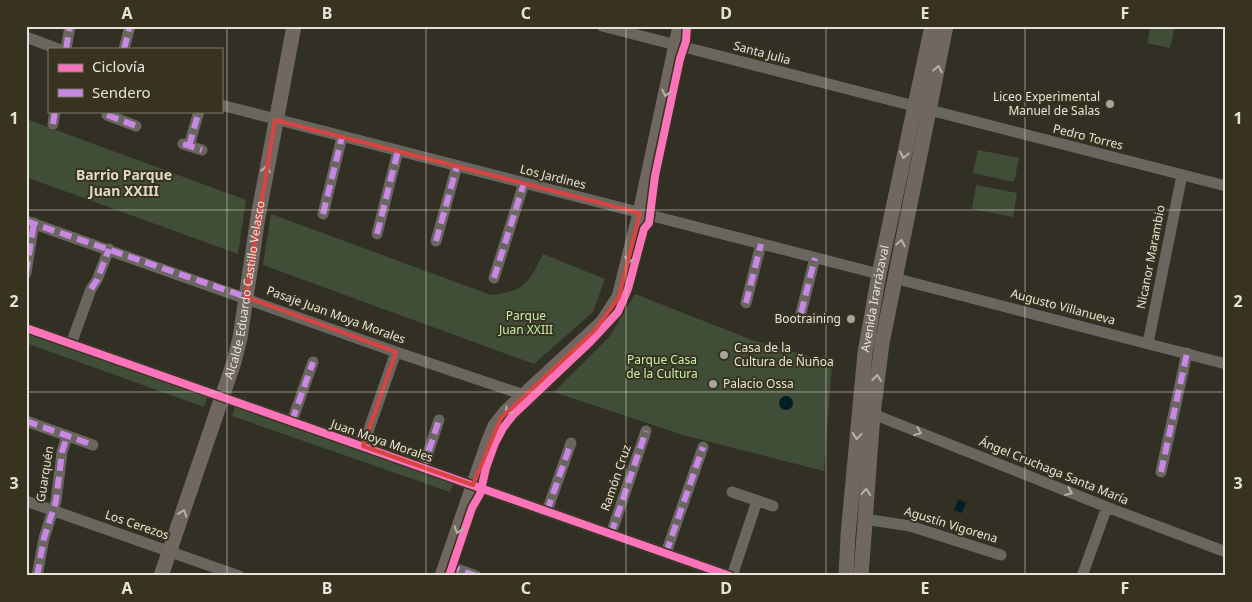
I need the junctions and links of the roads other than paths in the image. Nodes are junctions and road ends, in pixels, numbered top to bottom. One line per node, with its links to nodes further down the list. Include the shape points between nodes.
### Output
1 (70, 26): 11 (street)
2 (130, 26): 12 (street)
3 (294, 26): 19 (main road, Alcalde Eduardo Castillo Velasco)
4 (602, 26): 9 (street, Santa Julia)
5 (680, 26): 9 (main road)
6 (932, 26): 14 (main road, Avenida Irarrázaval)
7 (946, 26): 14 (main road, Avenida Irarrázaval, one-way to 7)
8 (26, 37): 10 (street)
9 (676, 45): 14 (street, Santa Julia); 29 (main road, one-way to 29)
10 (55, 48)
11 (66, 48)
12 (124, 48)
13 (222, 105): 19 (street, Los Jardines)
14 (922, 109): 26 (street, Pedro Torres); 38 (main road, Avenida Irarrázaval)
15 (55, 112): 20 (street)
16 (199, 112): 23 (street, via 186,145)
17 (107, 115): 18 (street)
18 (122, 116): 21 (street)
19 (275, 120): 22 (street, Los Jardines); 40 (main road, Alcalde Eduardo Castillo Velasco, one-way to 19)
20 (53, 124)
21 (136, 126)
22 (342, 137): 24 (street, Los Jardines); 30 (street)
23 (202, 150)
24 (398, 151): 25 (street, Los Jardines); 32 (street)
25 (457, 166): 27 (street, Los Jardines); 33 (street)
26 (1182, 175): 28 (street, Pedro Torres); 44 (street, Nicanor Marambio)
27 (524, 183): 29 (street, Los Jardines); 39 (street)
28 (1226, 186)
29 (640, 213): 34 (street, Los Jardines); 51 (main road, one-way to 51, via 624,281 614,306 595,330)
30 (322, 214)
31 (30, 222): 35 (street, Pasaje Juan Moya Morales); 37 (street)
32 (377, 234)
33 (436, 241)
34 (761, 244): 36 (street, Los Jardines); 41 (street)
35 (108, 250): 40 (street, Pasaje Juan Moya Morales); 45 (street)
36 (815, 258): 38 (street, Los Jardines); 42 (street)
37 (26, 273)
38 (886, 276): 44 (street, Augusto Villanueva); 50 (main road, Avenida Irarrázaval, via 865,353); 53 (main road, Avenida Irarrázaval, one-way to 38)
39 (494, 278)
40 (246, 297): 46 (street, Pasaje Juan Moya Morales); 52 (main road, Alcalde Eduardo Castillo Velasco, via 240,338)
41 (746, 303)
42 (801, 312)
43 (26, 328): 45 (street, Juan Moya Morales)
44 (1148, 343): 47 (street, Augusto Villanueva)
45 (71, 344): 52 (street, Juan Moya Morales)
46 (396, 352): 51 (street, Pasaje Juan Moya Morales); 61 (street)
47 (1187, 353): 49 (street, Augusto Villanueva); 64 (street)
48 (313, 362): 56 (street)
49 (1226, 364)
50 (861, 392): 53 (main road, via 866,408); 86 (main road, Avenida Irarrázaval, one-way to 86)
51 (524, 395): 65 (main road, one-way to 65, via 495,426)
52 (223, 397): 56 (street, Juan Moya Morales); 75 (main road, Alcalde Eduardo Castillo Velasco, one-way to 52)
53 (873, 414): 70 (street, Ángel Cruchaga Santa María, one-way to 70); 73 (main road, Avenida Irarrázaval, one-way to 53)
54 (439, 420): 63 (street)
55 (26, 421): 58 (street)
56 (292, 421): 61 (street, Juan Moya Morales)
57 (646, 431): 74 (street, Ramón Cruz)
58 (67, 436): 60 (street); 71 (street, Guarquén)
59 (571, 443): 72 (street)
60 (93, 445)
61 (363, 446): 63 (street, Juan Moya Morales)
62 (703, 447): 77 (street)
63 (423, 468): 65 (street, Juan Moya Morales)
64 (1161, 472)
65 (473, 485): 72 (street, Juan Moya Morales); 79 (main road, one-way to 79)
66 (732, 492): 67 (street)
67 (757, 500): 69 (street); 85 (street)
68 (26, 501): 71 (street, Los Cerezos)
69 (773, 506)
70 (1108, 507): 76 (street, Ángel Cruchaga Santa María); 88 (street)
71 (54, 511): 75 (street, Los Cerezos); 81 (street, Guarquén, via 44,538)
72 (547, 511): 74 (street, Juan Moya Morales)
73 (864, 519): 78 (street, Agustín Vigorena, via 910,526); 87 (main road, Avenida Irarrázaval)
74 (611, 534): 77 (street, Juan Moya Morales)
75 (170, 551): 82 (main road, Alcalde Eduardo Castillo Velasco); 83 (street, Los Cerezos)
76 (1226, 552)
77 (666, 553): 80 (street, Juan Moya Morales)
78 (1001, 555)
79 (444, 571): 84 (street)
80 (699, 571): 85 (street, Juan Moya Morales)
81 (37, 576)
82 (161, 576)
83 (240, 576)
84 (476, 576)
85 (731, 576)
86 (846, 576)
87 (861, 576)
88 (1082, 576)

